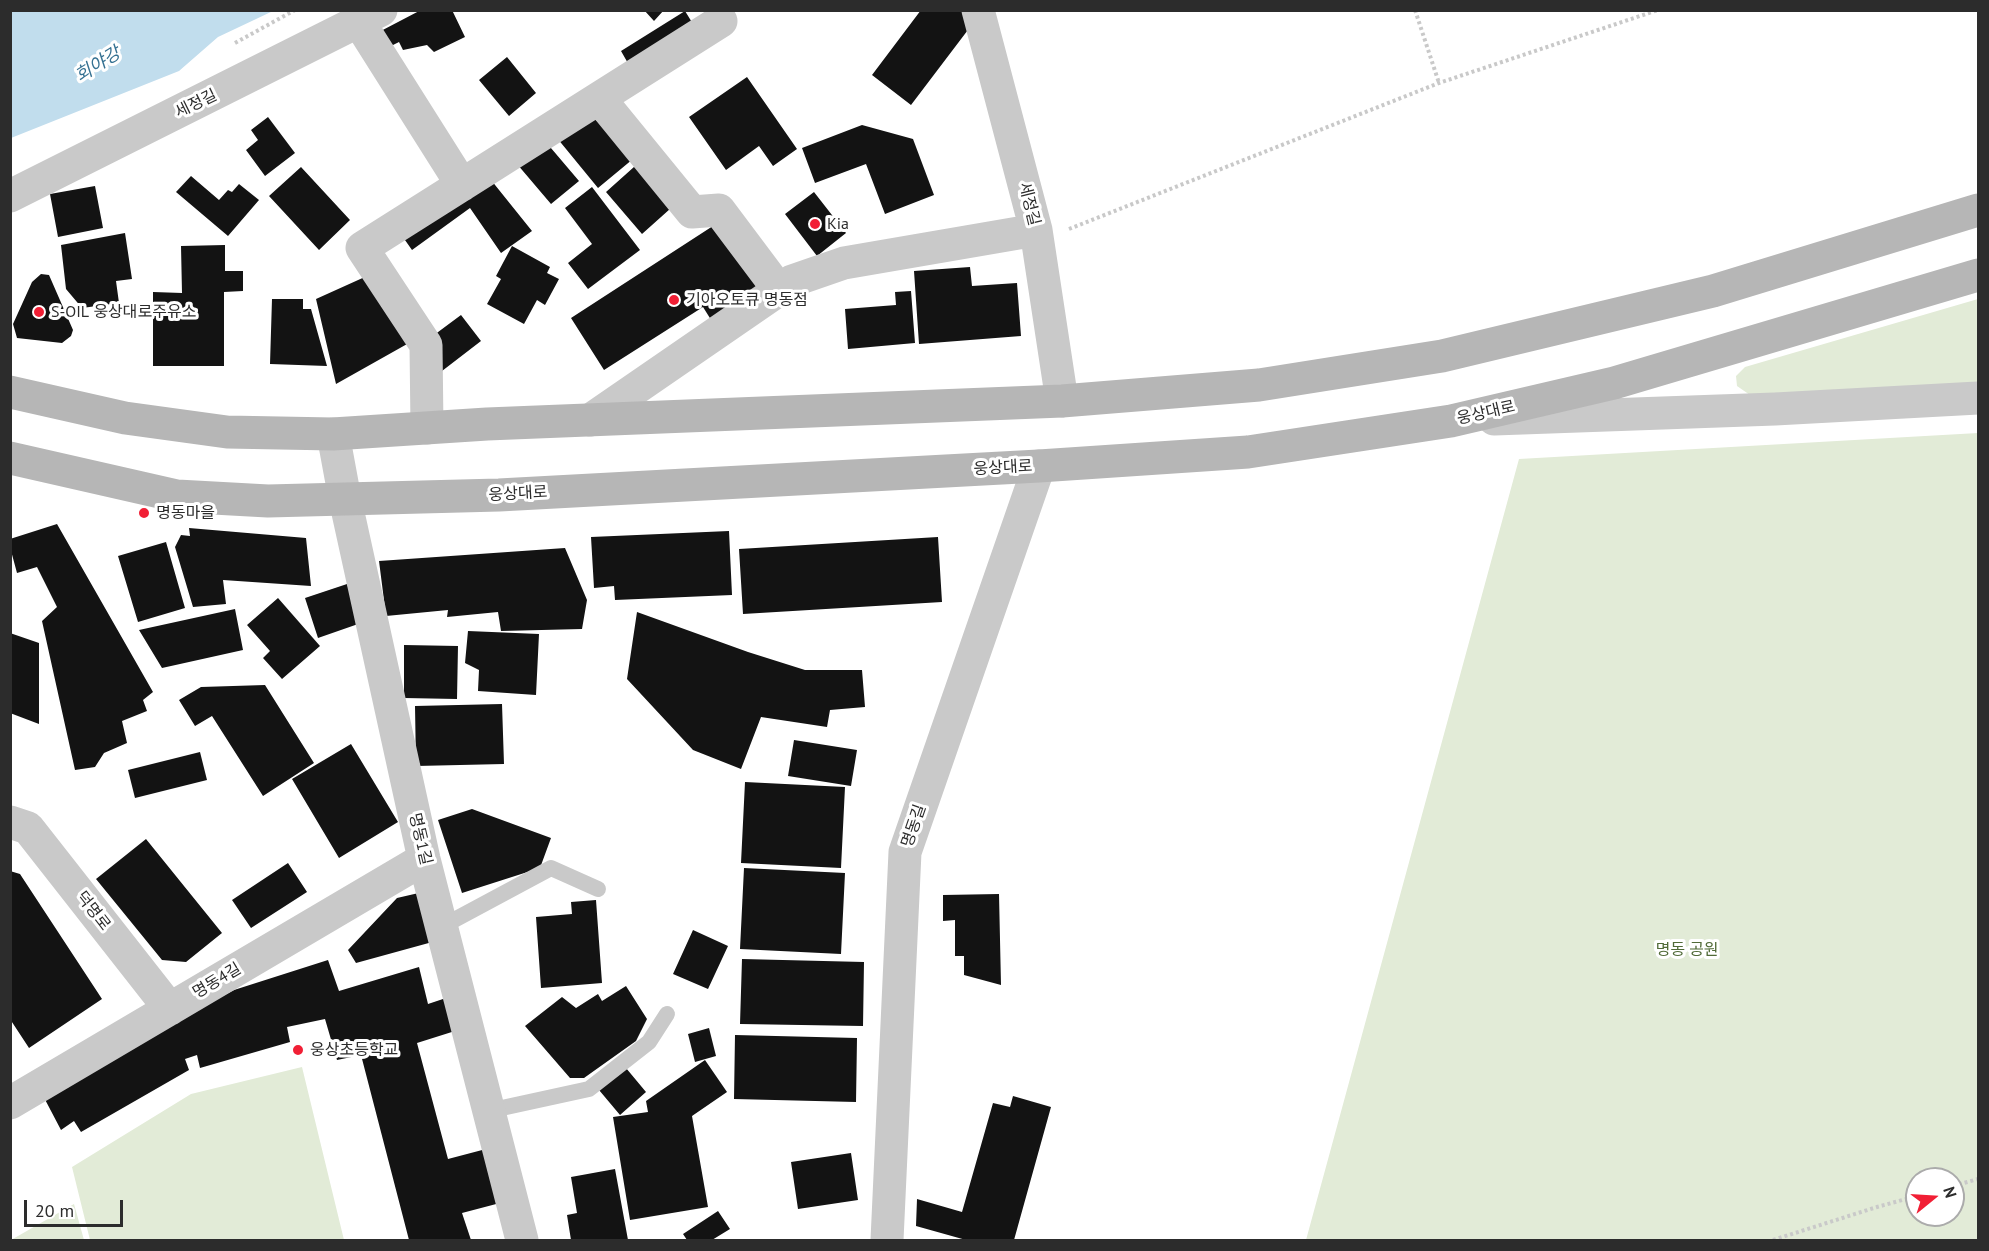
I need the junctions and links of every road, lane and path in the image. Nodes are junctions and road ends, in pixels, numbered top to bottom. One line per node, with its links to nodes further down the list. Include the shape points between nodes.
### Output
1 (978, 10): 11 (street, 세정길)
2 (1415, 10): 6 (path)
3 (1658, 10): 6 (path)
4 (370, 16): 8 (street); 9 (street, 세정길)
5 (722, 21): 7 (street)
6 (1439, 83): 11 (path)
7 (599, 98): 8 (street); 13 (street, via 692,212 719,210)
8 (462, 185): 19 (street, via 362,248 426,345)
9 (10, 196)
10 (1978, 210): 16 (main road, via 1713,291 1442,356 1259,385)
11 (1036, 236): 13 (street, via 844,263 792,281); 16 (street, 세정길)
12 (1978, 275): 18 (main road, 웅상대로, via 1614,383)
13 (779, 290): 17 (street)
14 (10, 392): 20 (main road, via 125,418 227,432)
15 (1978, 398): 18 (street)
16 (1062, 401): 17 (main road)
17 (590, 420): 19 (main road)
18 (1450, 421): 22 (main road, 웅상대로, via 1248,452)
19 (427, 428): 20 (main road)
20 (333, 434): 23 (street, 명동1길)
21 (13, 460): 23 (main road, 웅상대로, via 177,496 268,501)
22 (1039, 466): 23 (main road, 웅상대로, via 500,495); 34 (street, 명동길, via 905,852)
23 (345, 499): 25 (street, 명동1길)
24 (10, 822): 28 (street, 덕명로, via 28,828)
25 (424, 859): 27 (street, 명동1길); 28 (street, 명동4길)
26 (598, 889): 27 (lane, via 550,868)
27 (441, 927): 31 (street, 명동1길)
28 (170, 1009): 30 (street, 명동4길)
29 (667, 1014): 31 (lane, via 649,1042 589,1089)
30 (10, 1103)
31 (488, 1111): 33 (street, 명동1길)
32 (1905, 1199): 35 (path)
33 (522, 1240)
34 (887, 1240)
35 (1773, 1240)

